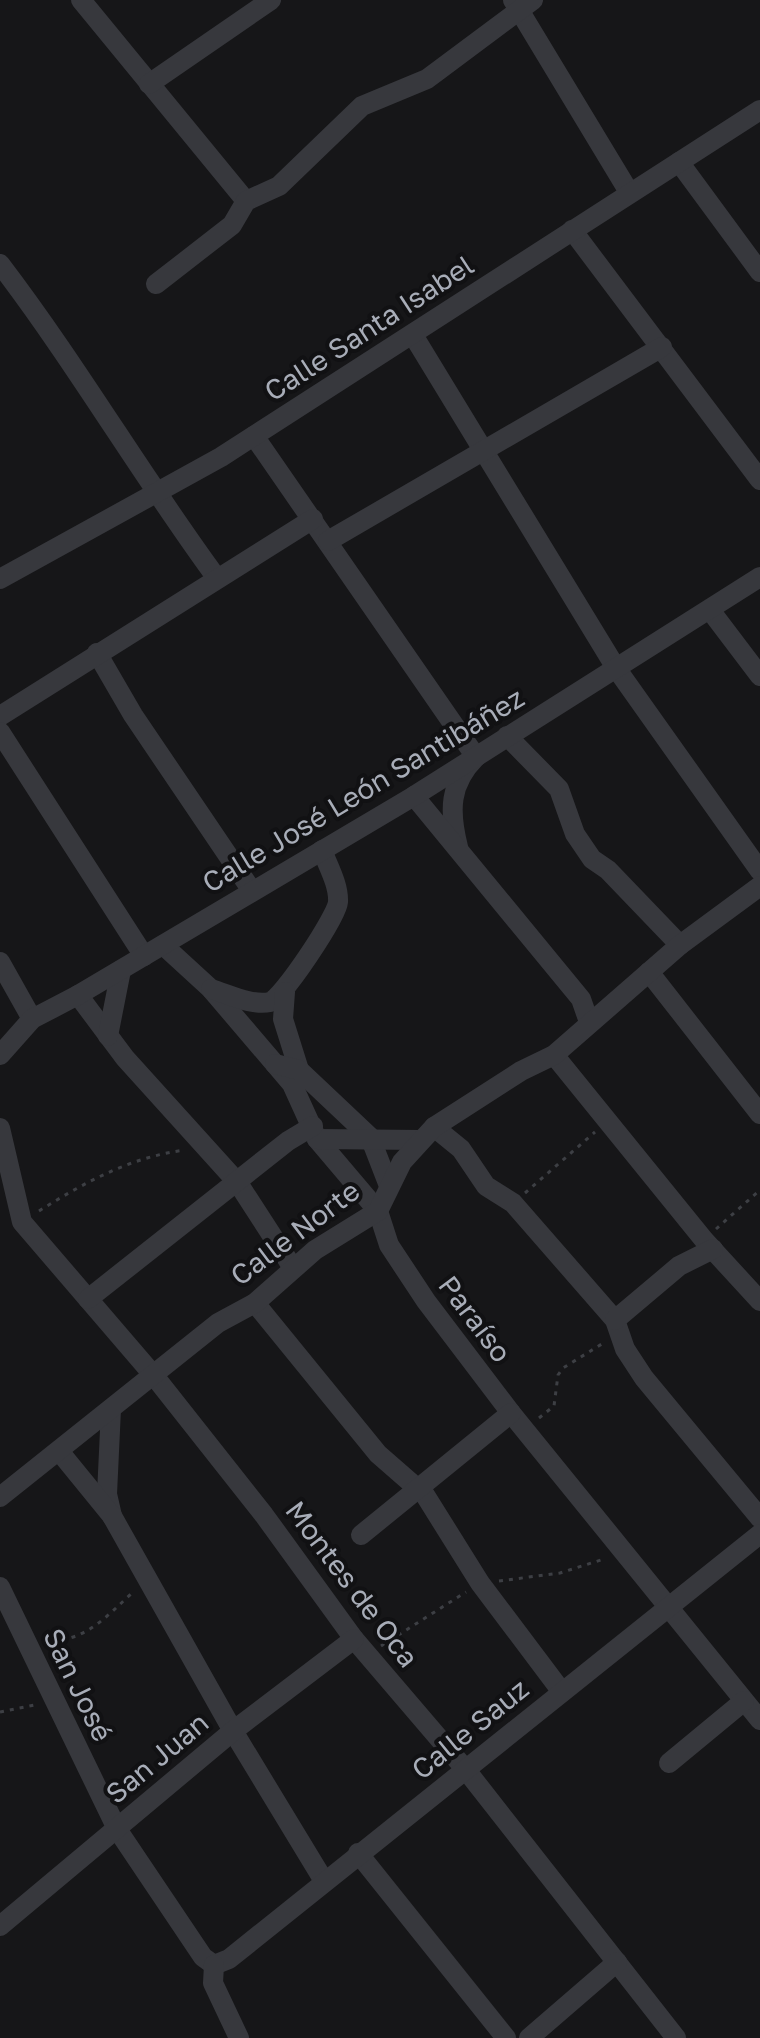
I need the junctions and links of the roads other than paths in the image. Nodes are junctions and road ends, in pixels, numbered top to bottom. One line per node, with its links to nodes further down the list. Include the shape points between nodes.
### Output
1 (81, 0): 4 (street)
2 (271, 0): 4 (street)
3 (521, 3): 7 (street); 8 (street, via 427,79 362,106 279,186)
4 (149, 84): 8 (street)
5 (760, 110): 6 (street, Calle Santa Isabel)
6 (679, 162): 7 (street, Calle Santa Isabel); 11 (street)
7 (629, 192): 9 (street, Calle Santa Isabel)
8 (246, 201): 12 (street, via 232,225)
9 (572, 230): 13 (street, Calle Santa Isabel); 14 (street)
10 (0, 264): 18 (street)
11 (760, 272)
12 (156, 284)
13 (413, 335): 15 (street, Calle Santa Isabel); 16 (street)
14 (662, 347): 16 (street); 17 (street)
15 (254, 436): 18 (street, Calle Santa Isabel); 19 (street)
16 (484, 450): 20 (street); 26 (street)
17 (760, 480)
18 (155, 494): 21 (street); 23 (street, Calle Santa Isabel)
19 (313, 519): 20 (street); 21 (street)
20 (328, 541): 31 (street)
21 (216, 577): 25 (street)
22 (760, 577): 24 (street, Calle José León Santibáñez)
23 (0, 579)
24 (710, 610): 26 (street, Calle José León Santibáñez); 27 (street)
25 (97, 653): 28 (street); 37 (street)
26 (616, 668): 30 (street, Calle José León Santibáñez); 35 (street)
27 (760, 676)
28 (0, 716)
29 (0, 732): 40 (street)
30 (507, 736): 31 (street, Calle José León Santibáñez); 39 (street, via 559,789 575,834 592,859)
31 (476, 757): 32 (street, Calle José León Santibáñez); 33 (street, via 455,784 452,824)
32 (414, 796): 33 (street); 34 (street, Calle José León Santibáñez)
33 (458, 847): 48 (street, via 581,999)
34 (322, 850): 37 (street, Calle José León Santibáñez); 45 (street, via 336,889 336,915)
35 (760, 871)
36 (760, 886): 39 (street, Calle Norte)
37 (252, 891): 38 (street, Calle José León Santibáñez)
38 (163, 945): 40 (street, Calle José León Santibáñez); 44 (street, Paraíso)
39 (680, 945): 43 (street, Calle Norte)
40 (144, 956): 42 (street, Calle José León Santibáñez)
41 (0, 962): 47 (street)
42 (121, 970): 46 (street, Calle José León Santibáñez); 49 (street)
43 (649, 972): 48 (street, Calle Norte); 54 (street)
44 (211, 989): 45 (street, via 262,1003); 52 (street, Paraíso)
45 (285, 992): 53 (street, via 283,1019)
46 (78, 995): 47 (street, Calle José León Santibáñez); 49 (street)
47 (32, 1019): 50 (street, Calle José León Santibáñez)
48 (589, 1022): 51 (street, Calle Norte)
49 (108, 1036): 60 (street)
50 (0, 1055)
51 (554, 1055): 57 (street, Calle Norte); 63 (street)
52 (275, 1064): 53 (street); 56 (street, Paraíso, via 292,1084)
53 (299, 1070): 58 (street)
54 (760, 1114)
55 (0, 1128): 59 (street, Montes de Oca)
56 (315, 1133): 58 (street); 60 (street, via 288,1141); 62 (street, Paraíso)
57 (427, 1133): 58 (street); 61 (street, Calle Norte); 68 (street, via 461,1149 486,1186 513,1203)
58 (370, 1137): 61 (street)
59 (2, 1154): 65 (street, Montes de Oca, via 22,1222)
60 (238, 1183): 64 (street); 65 (street)
61 (389, 1186): 62 (street, Calle Norte)
62 (378, 1211): 64 (street, Calle Norte); 71 (street, Paraíso, via 398,1262)
63 (709, 1244): 66 (street); 68 (street)
64 (293, 1268): 67 (street, Calle Norte)
65 (88, 1299): 69 (street, Montes de Oca)
66 (760, 1301)
67 (255, 1303): 69 (street, Calle Norte, via 218,1323); 73 (street, via 378,1454)
68 (616, 1327): 76 (street, via 670,1412)
69 (155, 1377): 70 (street, Calle Norte); 81 (street, Montes de Oca)
70 (111, 1409): 72 (street, Calle Norte); 75 (street, via 107,1494)
71 (511, 1413): 73 (street); 80 (street, Paraíso)
72 (59, 1451): 74 (street, Calle Norte); 75 (street)
73 (417, 1486): 78 (street); 82 (street, via 480,1583)
74 (0, 1497)
75 (112, 1516): 85 (street)
76 (760, 1518)
77 (760, 1534): 80 (street, Calle Sauz)
78 (361, 1535)
79 (0, 1587): 88 (street, San José)
80 (670, 1608): 82 (street, Calle Sauz); 83 (street, Paraíso)
81 (354, 1639): 85 (street, San Juan); 87 (street, Montes de Oca)
82 (562, 1692): 87 (street, Calle Sauz)
83 (744, 1701): 84 (street, Paraíso); 86 (street)
84 (760, 1720)
85 (233, 1731): 88 (street, San Juan); 90 (street)
86 (669, 1763)
87 (466, 1770): 89 (street, Calle Sauz); 92 (street, Montes de Oca)
88 (117, 1829): 91 (street, San Juan); 93 (street, San José, via 203,1957)
89 (358, 1853): 90 (street, Calle Sauz); 95 (street)
90 (324, 1881): 93 (street, Calle Sauz, via 229,1959)
91 (0, 1926)
92 (617, 1962): 96 (street); 97 (street, Montes de Oca)
93 (214, 1965): 94 (street, via 213,1983)
94 (239, 2038)
95 (506, 2038)
96 (529, 2038)
97 (676, 2038)

